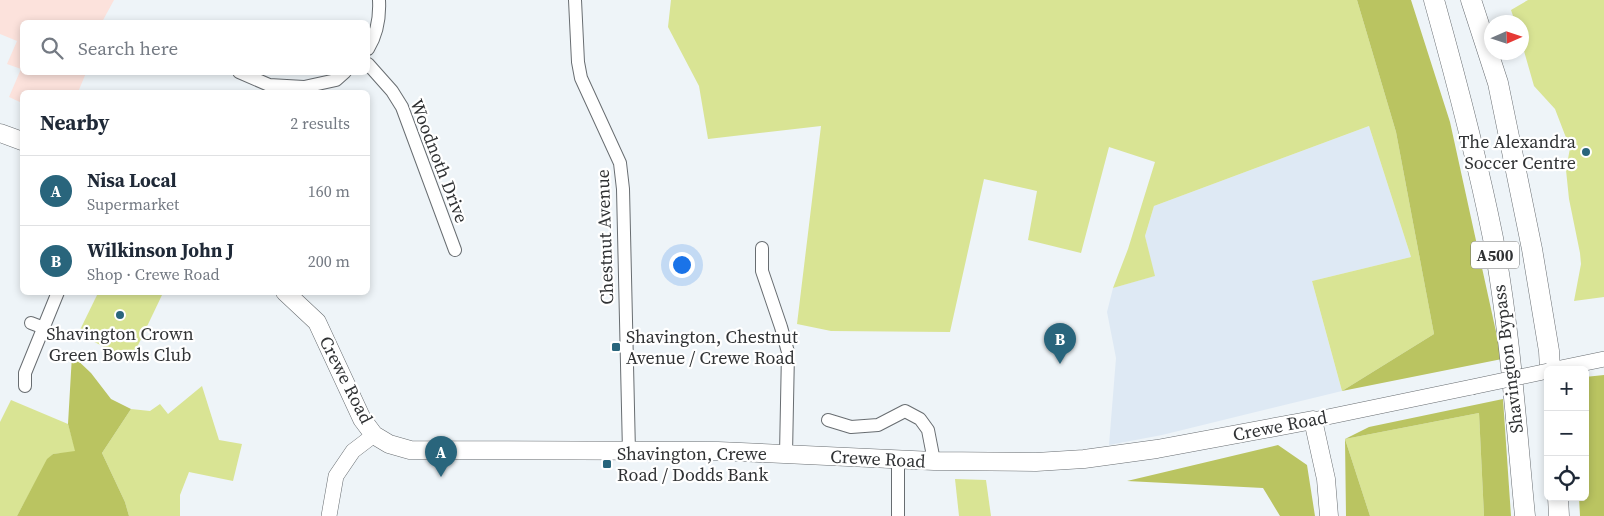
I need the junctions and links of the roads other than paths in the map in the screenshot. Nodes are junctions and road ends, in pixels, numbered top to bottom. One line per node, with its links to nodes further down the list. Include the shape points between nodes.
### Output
1 (379, 0): 5 (street, via 380,18)
2 (575, 0): 25 (street, Chestnut Avenue, via 580,78 620,163)
3 (1434, 0): 33 (highway, Shavington Bypass / A500, via 1462,101 1493,239 1510,353)
4 (1471, 0): 18 (highway, A500, via 1498,83 1532,249)
5 (370, 46)
6 (370, 66): 12 (street, Woodnoth Drive, via 402,107)
7 (246, 75): 8 (street, via 269,85 304,87 336,80)
8 (342, 75)
9 (0, 133): 10 (main road)
10 (20, 140)
11 (762, 248): 26 (street, via 762,270 788,352)
12 (454, 250)
13 (57, 295): 16 (street)
14 (288, 295): 24 (main road, Crewe Road, via 317,322 362,420)
15 (31, 322): 16 (street)
16 (44, 328): 21 (street, via 25,373)
17 (1599, 359): 19 (street, Crewe Road)
18 (1550, 366)
19 (1568, 366)
20 (1544, 371): 23 (street, Crewe Road, bridge)
21 (25, 386)
22 (828, 420): 28 (street, via 851,427 878,424 905,411 920,419 928,430)
23 (1313, 420): 28 (main road, Crewe Road, via 1084,460); 32 (main road, via 1326,479)
24 (374, 435): 25 (main road, Crewe Road, via 389,444 410,450); 30 (street, via 353,451 336,476)
25 (629, 452): 26 (main road, Crewe Road)
26 (786, 454): 27 (main road, Crewe Road)
27 (898, 459): 28 (main road, Crewe Road); 31 (street)
28 (934, 461)
29 (1558, 501): 34 (highway)
30 (328, 516)
31 (898, 516)
32 (1329, 516)
33 (1524, 516)
34 (1558, 516)

